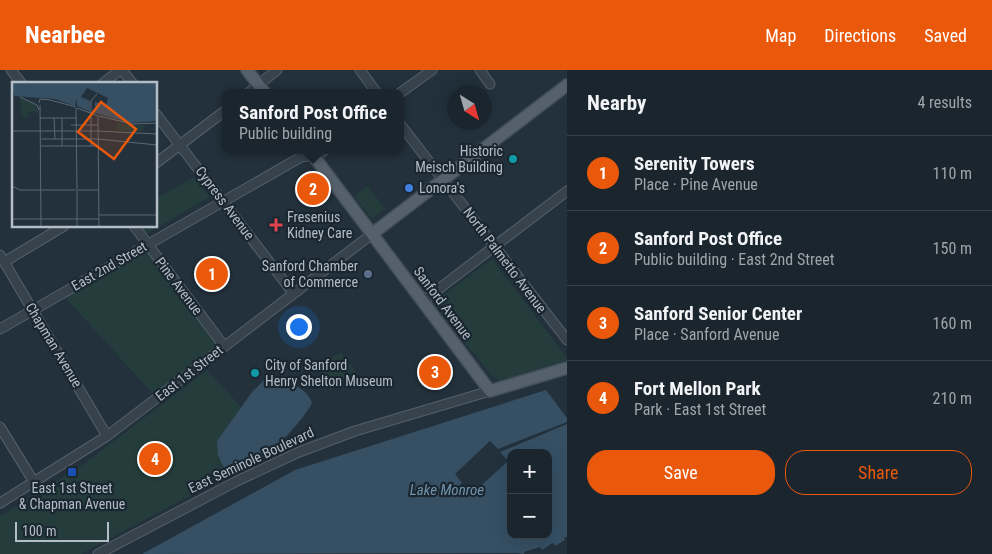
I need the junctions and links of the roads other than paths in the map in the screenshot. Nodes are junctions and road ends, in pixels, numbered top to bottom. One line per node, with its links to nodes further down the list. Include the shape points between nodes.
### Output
1 (11, 70): 8 (street)
2 (121, 70): 9 (street); 10 (street)
3 (247, 70): 13 (main road)
4 (277, 70): 13 (street)
5 (360, 70): 14 (street)
6 (432, 70): 15 (street)
7 (480, 70): 11 (street)
8 (20, 82)
9 (105, 82)
10 (131, 82)
11 (490, 84)
12 (567, 84): 23 (main road)
13 (261, 89)
14 (374, 89)
15 (404, 90)
16 (222, 113): 19 (street)
17 (158, 117): 19 (street, Cypress Avenue)
18 (404, 129): 23 (street, North Palmetto Avenue)
19 (180, 145): 22 (street); 25 (street, Cypress Avenue)
20 (308, 154): 25 (street, East 2nd Street)
21 (312, 154): 28 (main road, Sanford Avenue)
22 (158, 162)
23 (444, 179): 28 (main road); 30 (street, North Palmetto Avenue)
24 (567, 191): 30 (street)
25 (223, 202): 29 (street, East 2nd Street); 32 (street, Cypress Avenue)
26 (60, 228): 31 (street)
27 (136, 228): 29 (street, Pine Avenue)
28 (372, 234): 32 (street, East 1st Street); 33 (main road, Sanford Avenue)
29 (148, 244): 34 (street, East 2nd Street); 37 (street, Pine Avenue)
30 (495, 246): 33 (street); 36 (street, North Palmetto Avenue)
31 (2, 258): 34 (street, Chapman Avenue)
32 (293, 293): 37 (street, East 1st Street)
33 (423, 301): 39 (main road, Sanford Avenue)
34 (33, 310): 35 (street, East 2nd Street); 41 (street, Chapman Avenue)
35 (0, 329)
36 (567, 340)
37 (224, 346): 41 (street, East 1st Street)
38 (567, 368): 39 (main road, East Seminole Boulevard)
39 (490, 391): 44 (street, East Seminole Boulevard, via 355,431 299,452)
40 (0, 427): 42 (street)
41 (107, 436): 42 (street, East 1st Street)
42 (34, 482): 43 (street, East 1st Street)
43 (0, 503)
44 (98, 554)

